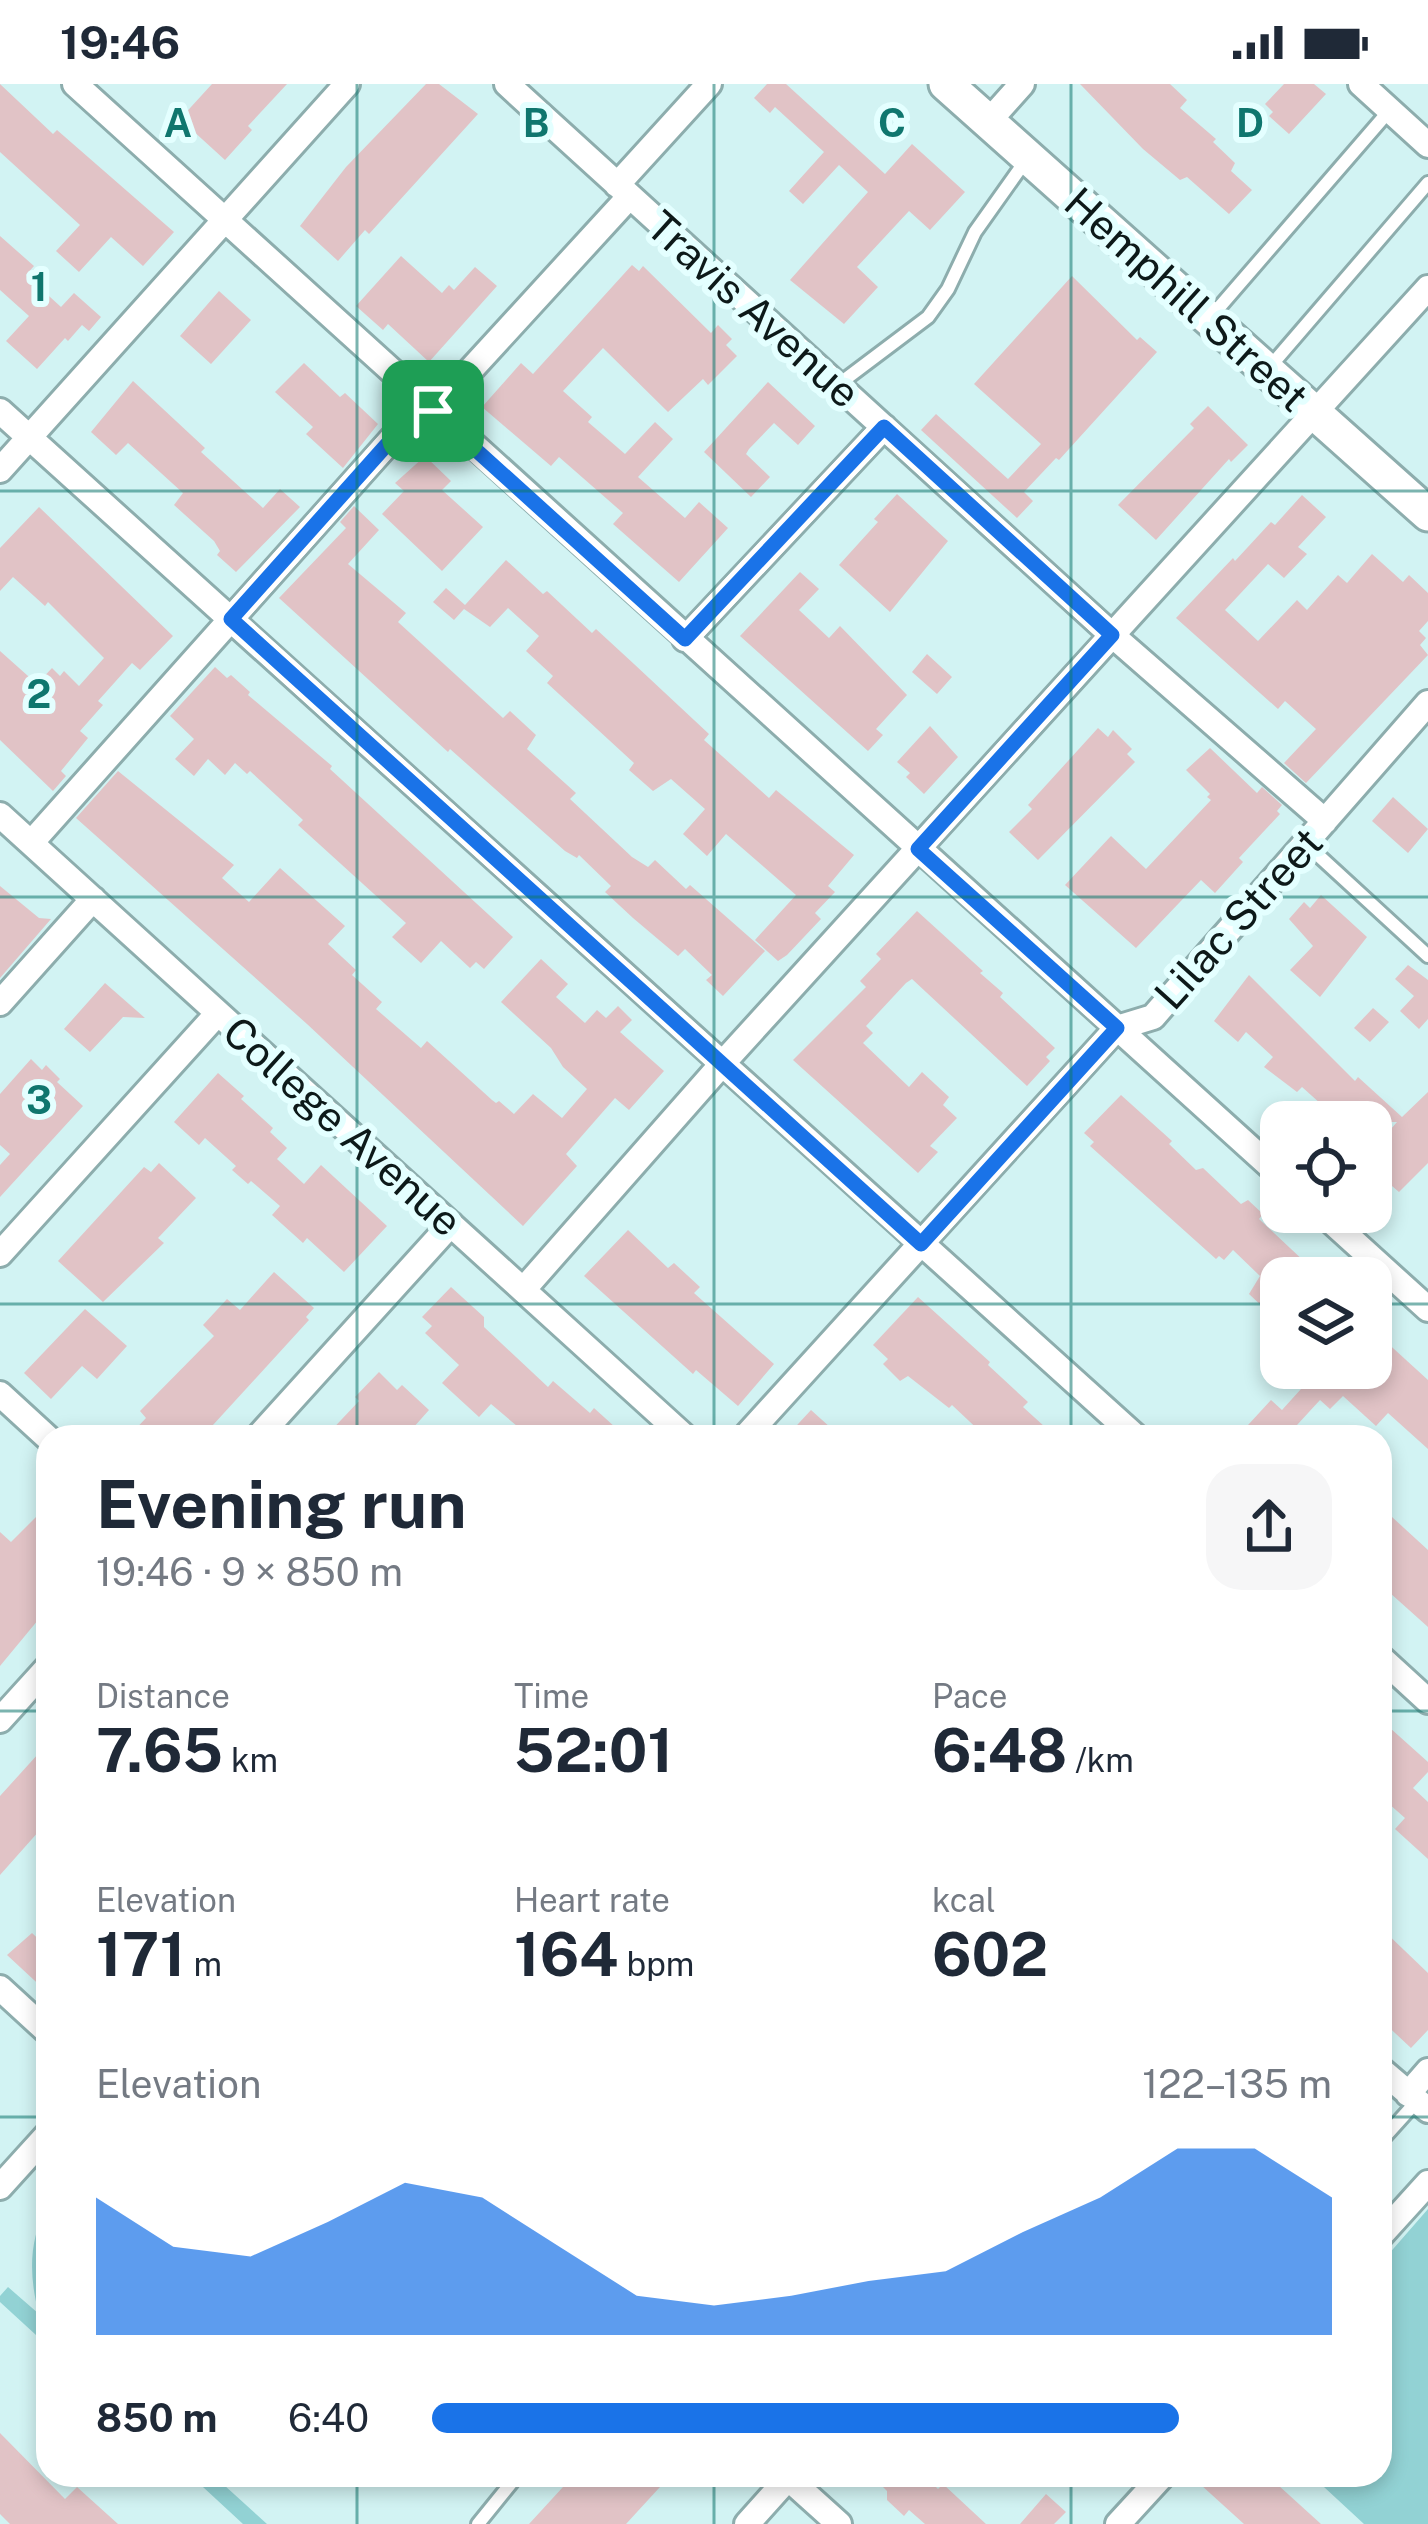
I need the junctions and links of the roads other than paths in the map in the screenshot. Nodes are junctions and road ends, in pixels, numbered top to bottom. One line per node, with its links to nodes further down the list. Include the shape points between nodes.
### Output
1 (75, 84): 14 (street)
2 (347, 84): 14 (street)
3 (506, 84): 13 (street, Travis Avenue)
4 (709, 84): 13 (street)
5 (946, 84): 9 (main road, Hemphill Street)
6 (1022, 84): 9 (street)
7 (1361, 84): 8 (street)
8 (1390, 110): 10 (street); 16 (lane)
9 (988, 122): 11 (main road, Hemphill Street)
10 (1428, 145)
11 (1028, 157): 16 (main road, Hemphill Street); 18 (lane, via 928,317)
12 (1428, 183): 17 (lane)
13 (624, 190): 18 (street, Travis Avenue); 19 (street)
14 (221, 221): 19 (street); 23 (street)
15 (1428, 288): 21 (street)
16 (1209, 319): 17 (main road, Hemphill Street)
17 (1267, 370): 21 (main road, Hemphill Street)
18 (838, 385): 22 (street, Travis Avenue)
19 (428, 407): 26 (street); 28 (street)
20 (0, 411): 23 (street)
21 (1315, 412): 25 (main road, Hemphill Street); 27 (street)
22 (884, 427): 27 (street, Travis Avenue); 28 (street)
23 (29, 438): 24 (street); 26 (street)
24 (0, 470)
25 (1428, 514)
26 (231, 619): 32 (street); 40 (street)
27 (1112, 635): 31 (street, Travis Avenue); 34 (street)
28 (685, 639): 34 (street)
29 (1428, 704): 31 (street, Lilac Street)
30 (0, 814): 32 (street, College Avenue)
31 (1325, 821): 33 (street, Lilac Street)
32 (32, 843): 35 (street, College Avenue)
33 (1306, 844): 36 (lane); 39 (street, Lilac Street, via 1153,1017)
34 (918, 849): 39 (street); 40 (street)
35 (93, 898): 37 (street); 38 (street, College Avenue)
36 (1428, 956)
37 (0, 1003)
38 (218, 1013): 42 (street, College Avenue); 45 (street)
39 (1117, 1028): 41 (street); 44 (street, Lilac Street)
40 (722, 1064): 44 (street); 46 (street)
41 (1260, 1157)
42 (451, 1224): 46 (street, College Avenue); 49 (street)
43 (1344, 1233): 47 (street)
44 (921, 1244): 51 (street, Lilac Street); 52 (street)
45 (0, 1254)
46 (523, 1290): 50 (street, College Avenue)
47 (1428, 1309)
48 (0, 1394): 53 (street)
49 (268, 1425)
50 (667, 1425)
51 (757, 1425)
52 (1123, 1425)
53 (36, 1427)
54 (1392, 1668): 56 (street)
55 (36, 1680): 57 (street)
56 (1428, 1701)
57 (0, 1720)
58 (0, 1988): 59 (street)
59 (36, 2021)
60 (1428, 2072): 62 (street)
61 (1392, 2079): 62 (street)
62 (1418, 2102): 63 (lane)
63 (1392, 2129)
64 (36, 2147): 66 (street)
65 (1428, 2183): 67 (street)
66 (0, 2187)
67 (1392, 2223)
68 (508, 2487): 72 (lane)
69 (779, 2487): 73 (street)
70 (800, 2487): 74 (street)
71 (1152, 2487): 75 (street)
72 (478, 2524)
73 (747, 2524)
74 (839, 2524)
75 (1118, 2524)

